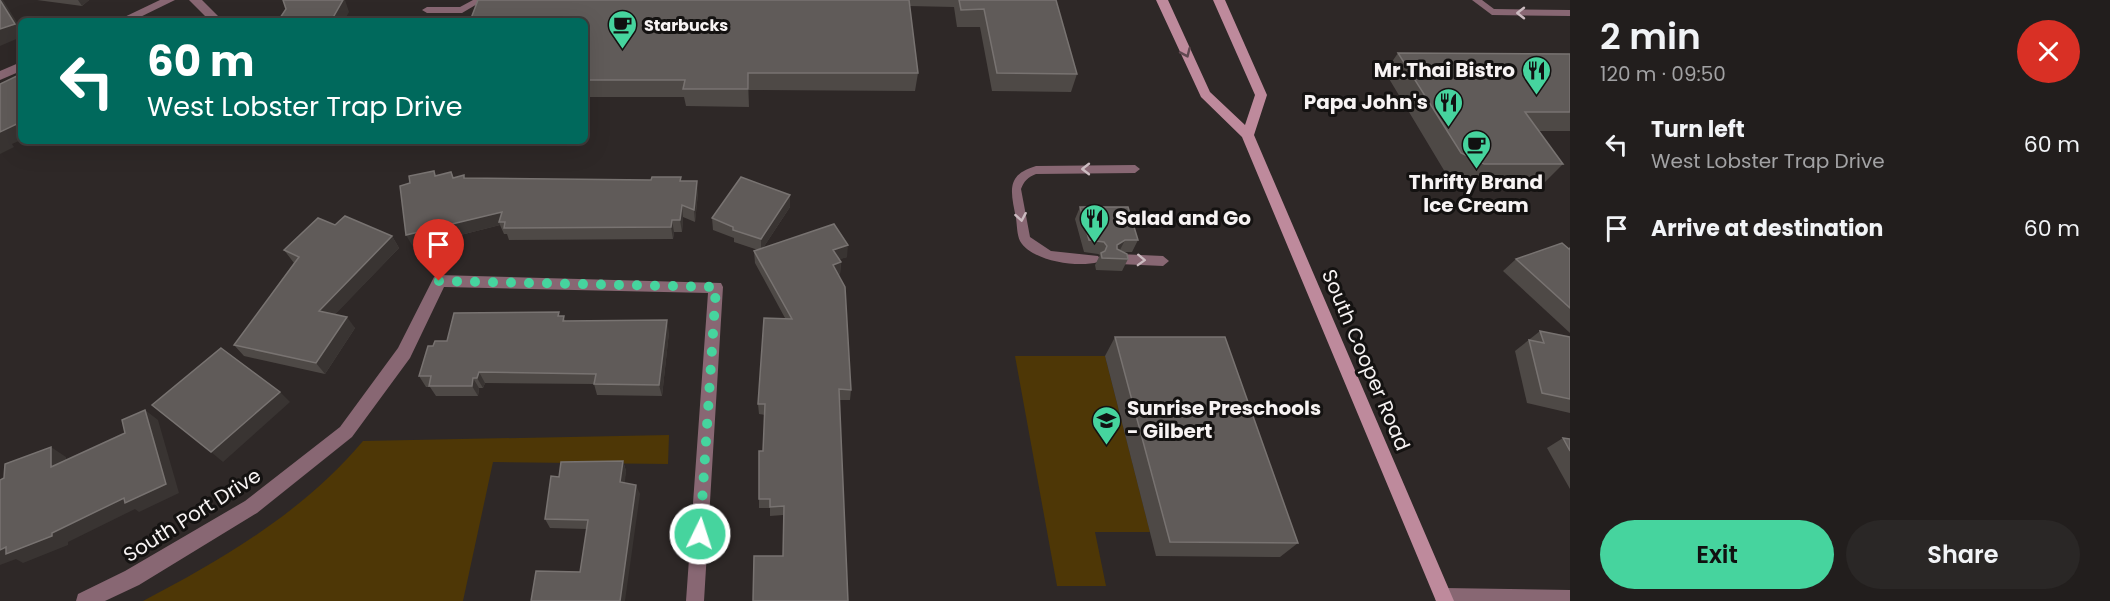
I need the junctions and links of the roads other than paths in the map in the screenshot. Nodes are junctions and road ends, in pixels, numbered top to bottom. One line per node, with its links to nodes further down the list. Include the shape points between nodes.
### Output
1 (169, 0): 9 (street)
2 (195, 0): 10 (street)
3 (480, 0): 7 (lane, via 462,10)
4 (1162, 0): 13 (main road, South Cooper Road, one-way to 13, via 1205,94)
5 (1219, 0): 13 (main road, via 1261,95)
6 (1476, 0): 8 (lane, one-way to 6, via 1492,12)
7 (427, 10)
8 (1570, 13)
9 (129, 18)
10 (214, 18)
11 (18, 67): 12 (street)
12 (0, 76)
13 (1248, 135): 18 (main road, South Cooper Road)
14 (1135, 169): 15 (lane, one-way to 15, via 1036,170 1017,183 1025,239 1030,245 1052,257)
15 (1094, 259)
16 (1119, 259): 17 (lane, one-way to 17)
17 (1163, 261)
18 (1444, 599): 19 (street)
19 (1570, 599)
20 (86, 601): 21 (street, South Port Drive, via 251,507 346,432 404,353 439,281 716,287)
21 (695, 601)

